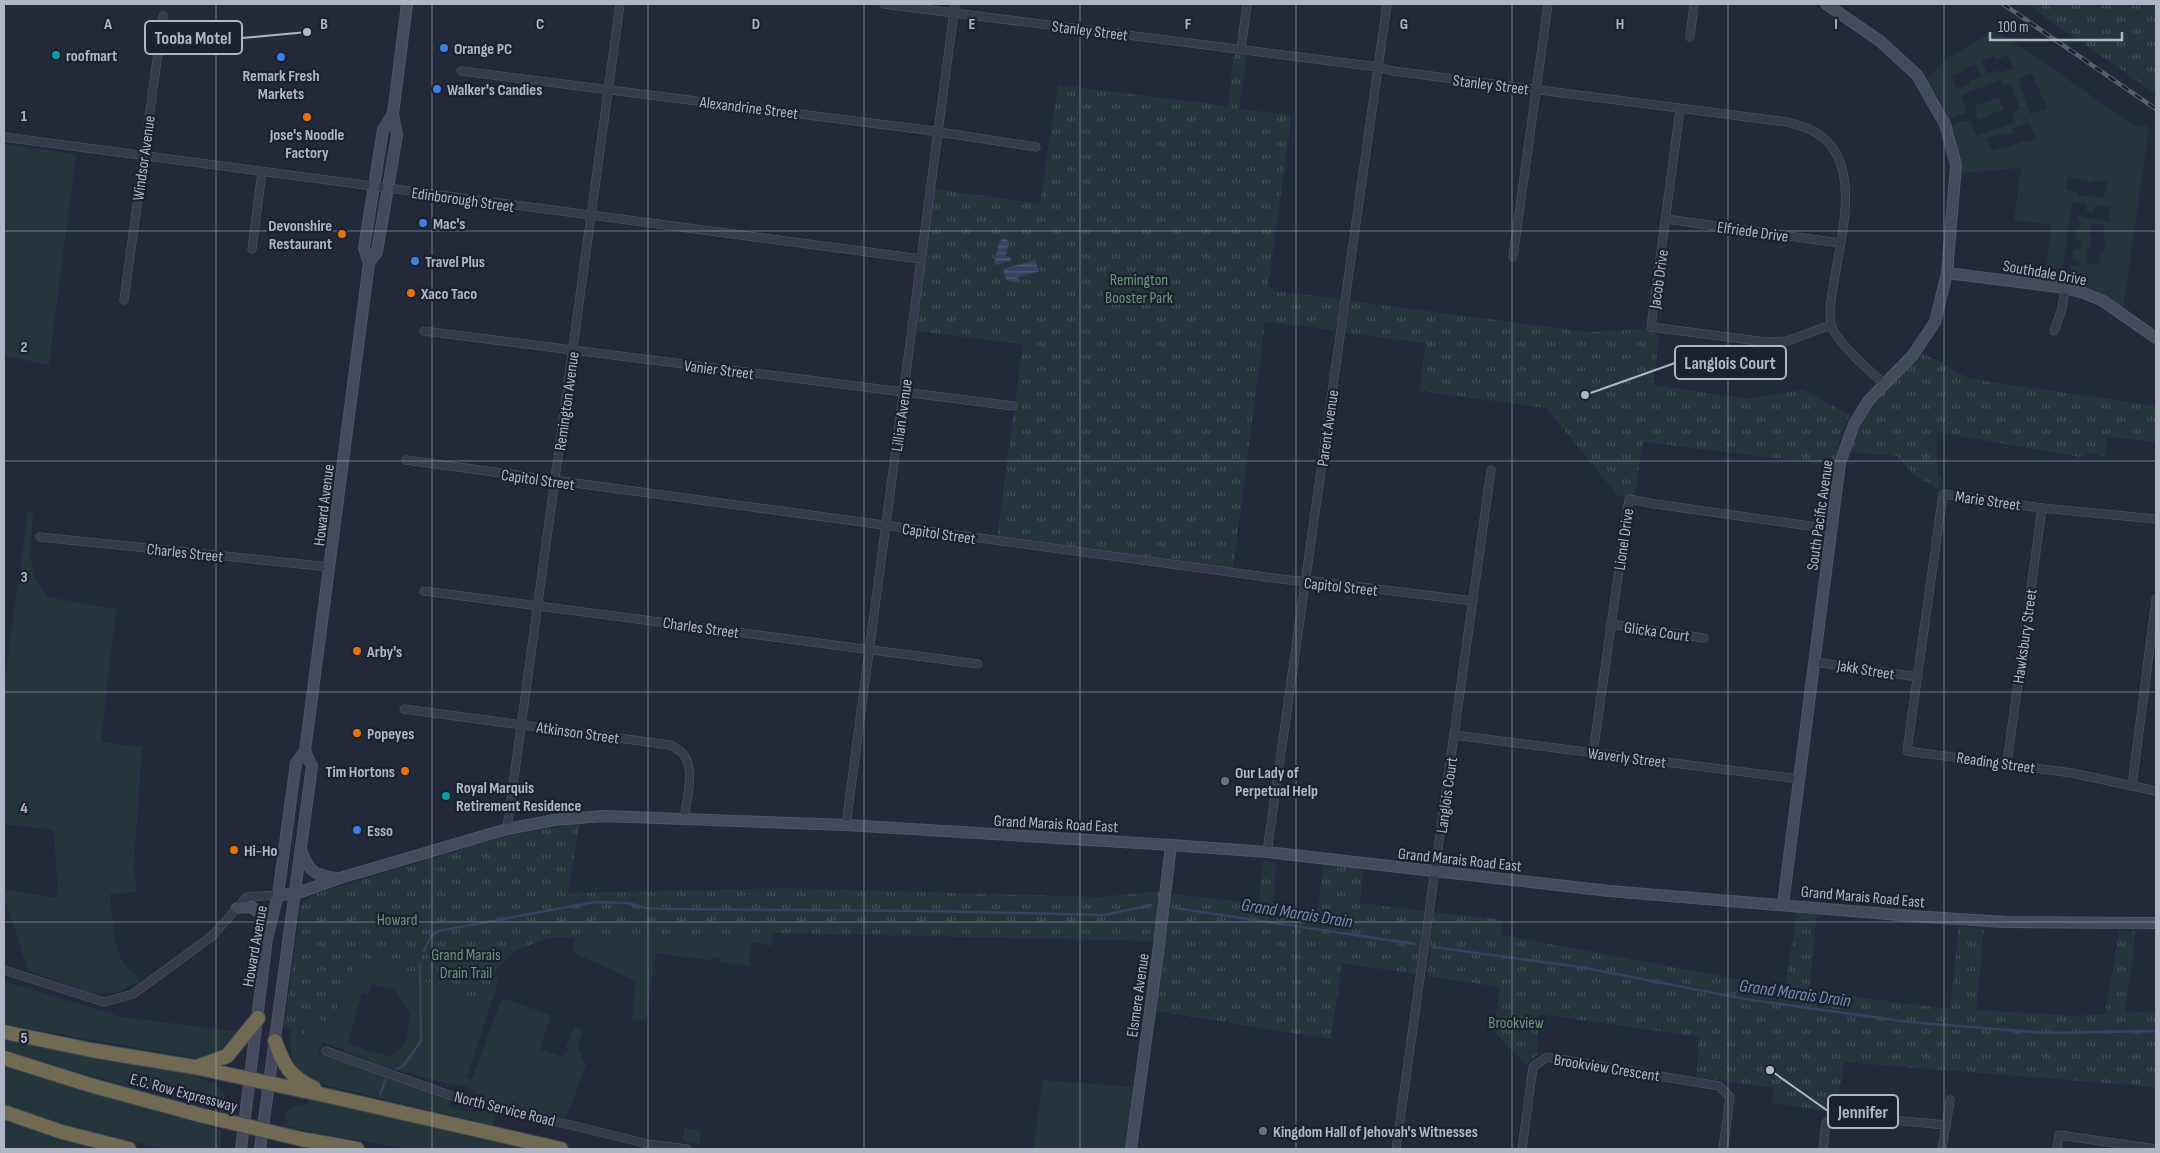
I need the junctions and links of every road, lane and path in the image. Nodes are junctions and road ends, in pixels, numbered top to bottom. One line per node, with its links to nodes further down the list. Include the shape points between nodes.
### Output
1 (407, 4): 19 (street, Howard Avenue)
2 (620, 4): 16 (street, Remington Avenue)
3 (884, 4): 10 (street, Stanley Street)
4 (956, 4): 10 (street, Lillian Avenue)
5 (1247, 4): 13 (street)
6 (1386, 4): 14 (street, Parent Avenue)
7 (1548, 4): 17 (street)
8 (1694, 4): 12 (street)
9 (1826, 4): 34 (street, South Pacific Avenue, via 1880,41 1917,75 1945,124 1956,165)
10 (954, 13): 13 (street, Stanley Street); 20 (street, Lillian Avenue)
11 (162, 16): 23 (street, Windsor Avenue)
12 (1690, 36)
13 (1241, 48): 14 (street, Stanley Street)
14 (1378, 67): 17 (street, Stanley Street); 54 (street, Parent Avenue)
15 (461, 71): 16 (street, Alexandrine Street)
16 (609, 89): 20 (street, Alexandrine Street); 27 (street, Remington Avenue)
17 (1536, 89): 18 (street, Stanley Street); 31 (street)
18 (1680, 109): 28 (street, Jacob Drive); 29 (street, Stanley Street, via 1787,122 1810,129 1830,145 1843,166 1846,197)
19 (393, 114): 25 (street, Howard Avenue, via 382,130); 26 (street, Howard Avenue, via 397,135)
20 (938, 131): 22 (street, Alexandrine Street); 32 (street, Lillian Avenue)
21 (4, 137): 23 (street, Edinborough Street)
22 (1036, 147)
23 (143, 156): 24 (street, Edinborough Street); 36 (street, Windsor Avenue)
24 (262, 172): 25 (street, Edinborough Street); 30 (street)
25 (373, 187): 26 (street, Edinborough Street); 33 (street, Howard Avenue, via 364,248)
26 (389, 189): 27 (street, Edinborough Street); 33 (street, Howard Avenue, via 377,252)
27 (591, 216): 32 (street, Edinborough Street); 41 (street, Remington Avenue)
28 (1666, 219): 29 (street, Elfriede Drive); 37 (street, Jacob Drive, via 1651,327 1766,342 1787,341)
29 (1840, 243): 37 (street, Stanley Street)
30 (252, 250)
31 (1513, 257)
32 (921, 259): 43 (street, Lillian Avenue)
33 (369, 263): 53 (street, Howard Avenue)
34 (1946, 272): 35 (street, Southdale Drive); 42 (street, South Pacific Avenue, via 1935,322 1913,355)
35 (2065, 288): 39 (street); 40 (street, Southdale Drive, via 2103,301)
36 (124, 300)
37 (1831, 324): 42 (street, via 1846,348)
38 (424, 331): 41 (street, Vanier Street)
39 (2054, 331)
40 (2156, 338)
41 (573, 350): 43 (street, Vanier Street); 47 (street, Remington Avenue)
42 (1884, 384): 51 (street, South Pacific Avenue, via 1854,424 1840,463)
43 (904, 392): 44 (street, Vanier Street); 50 (street, Lillian Avenue)
44 (1013, 406)
45 (406, 460): 47 (street, Capitol Street)
46 (1491, 470): 57 (street, Langlois Court)
47 (555, 481): 50 (street, Capitol Street); 58 (street, Remington Avenue)
48 (2042, 508): 49 (street, Marie Street); 64 (street, Marie Street, via 1943,494); 70 (street, Hawksbury Street)
49 (2156, 519)
50 (886, 526): 54 (street, Capitol Street); 61 (street, Lillian Avenue)
51 (1831, 529): 59 (street, Lionel Drive, via 1629,498); 62 (street, South Pacific Avenue)
52 (40, 537): 53 (street, Charles Street)
53 (330, 567): 68 (street, Howard Avenue)
54 (1306, 580): 57 (street, Capitol Street); 79 (street, Parent Avenue)
55 (424, 590): 58 (street, Charles Street)
56 (2156, 599): 72 (street)
57 (1473, 601): 67 (street, Langlois Court)
58 (537, 606): 61 (street, Charles Street); 66 (street, Remington Avenue)
59 (1610, 624): 60 (street, Glicka Court); 69 (street, Lionel Drive)
60 (1704, 638)
61 (869, 650): 63 (street, Charles Street); 75 (street, Lillian Avenue)
62 (1814, 662): 64 (street, Jakk Street); 71 (street, South Pacific Avenue)
63 (978, 664)
64 (1918, 677): 70 (street, Reading Street, via 1908,750)
65 (404, 709): 66 (street, Atkinson Street)
66 (521, 725): 74 (street, Atkinson Street, via 670,745 683,754 688,764 690,775); 76 (street, Remington Avenue)
67 (1454, 735): 69 (street, Waverly Street); 80 (street, Langlois Court)
68 (305, 751): 78 (street, Howard Avenue, via 312,766); 83 (street, Howard Avenue, via 296,763)
69 (1593, 753): 71 (street, Waverly Street)
70 (2007, 763): 72 (street, Reading Street)
71 (1799, 779): 84 (street, South Pacific Avenue)
72 (2132, 786): 73 (street, Reading Street)
73 (2156, 791)
74 (684, 819): 75 (street, Grand Marais Road East); 76 (street, Grand Marais Road East, via 603,816 554,820)
75 (846, 825): 77 (street, Grand Marais Road East)
76 (507, 829): 81 (street, Grand Marais Road East)
77 (1171, 845): 79 (street, Grand Marais Road East); 107 (street, Elsmere Avenue)
78 (301, 848): 81 (street, via 307,867 321,876); 82 (street, Howard Avenue)
79 (1267, 852): 80 (street, Grand Marais Road East)
80 (1435, 872): 84 (street, Grand Marais Road East, via 1609,891); 108 (street, Langlois Court)
81 (340, 878): 82 (street, Grand Marais Road East)
82 (295, 894): 83 (street, Grand Marais Road East); 91 (street, Howard Avenue)
83 (278, 895): 85 (street, Grand Marais Road East, via 247,897); 87 (street, Howard Avenue)
84 (1783, 904): 86 (street, Grand Marais Road East, via 2006,922)
85 (237, 908): 87 (street, via 252,907 262,915); 88 (street, Grand Marais Road East, via 212,936 133,994 104,1002)
86 (2156, 923)
87 (267, 938): 89 (street, Howard Avenue)
88 (4, 970)
89 (258, 1018): 94 (highway, via 227,1056); 95 (street, Howard Avenue)
90 (4, 1032): 94 (highway)
91 (274, 1041): 96 (street, Howard Avenue); 97 (highway, via 283,1064 298,1081)
92 (326, 1051): 106 (street, North Service Road, via 449,1095 648,1144)
93 (4, 1058): 104 (highway, E.C. Row Expressway, bridge, via 200,1115)
94 (194, 1067): 95 (highway)
95 (249, 1079): 96 (highway); 102 (street, Howard Avenue)
96 (269, 1084): 97 (highway); 103 (street, Howard Avenue)
97 (333, 1097): 105 (highway)
98 (1950, 1100): 100 (street)
99 (4, 1112): 101 (highway, via 62,1132)
100 (1946, 1125): 111 (street, via 1837,1115 1826,1123); 112 (street)
101 (129, 1149)
102 (241, 1149)
103 (260, 1149)
104 (357, 1149)
105 (561, 1149)
106 (687, 1149)
107 (1131, 1149)
108 (1396, 1149)
109 (1522, 1149): 110 (street, Brookview Crescent, via 1533,1067 1547,1057 1719,1086 1730,1098)
110 (1723, 1149)
111 (1823, 1149)
112 (1942, 1149)
113 (2057, 1149): 114 (street, via 2059,1135)
114 (2156, 1149)

